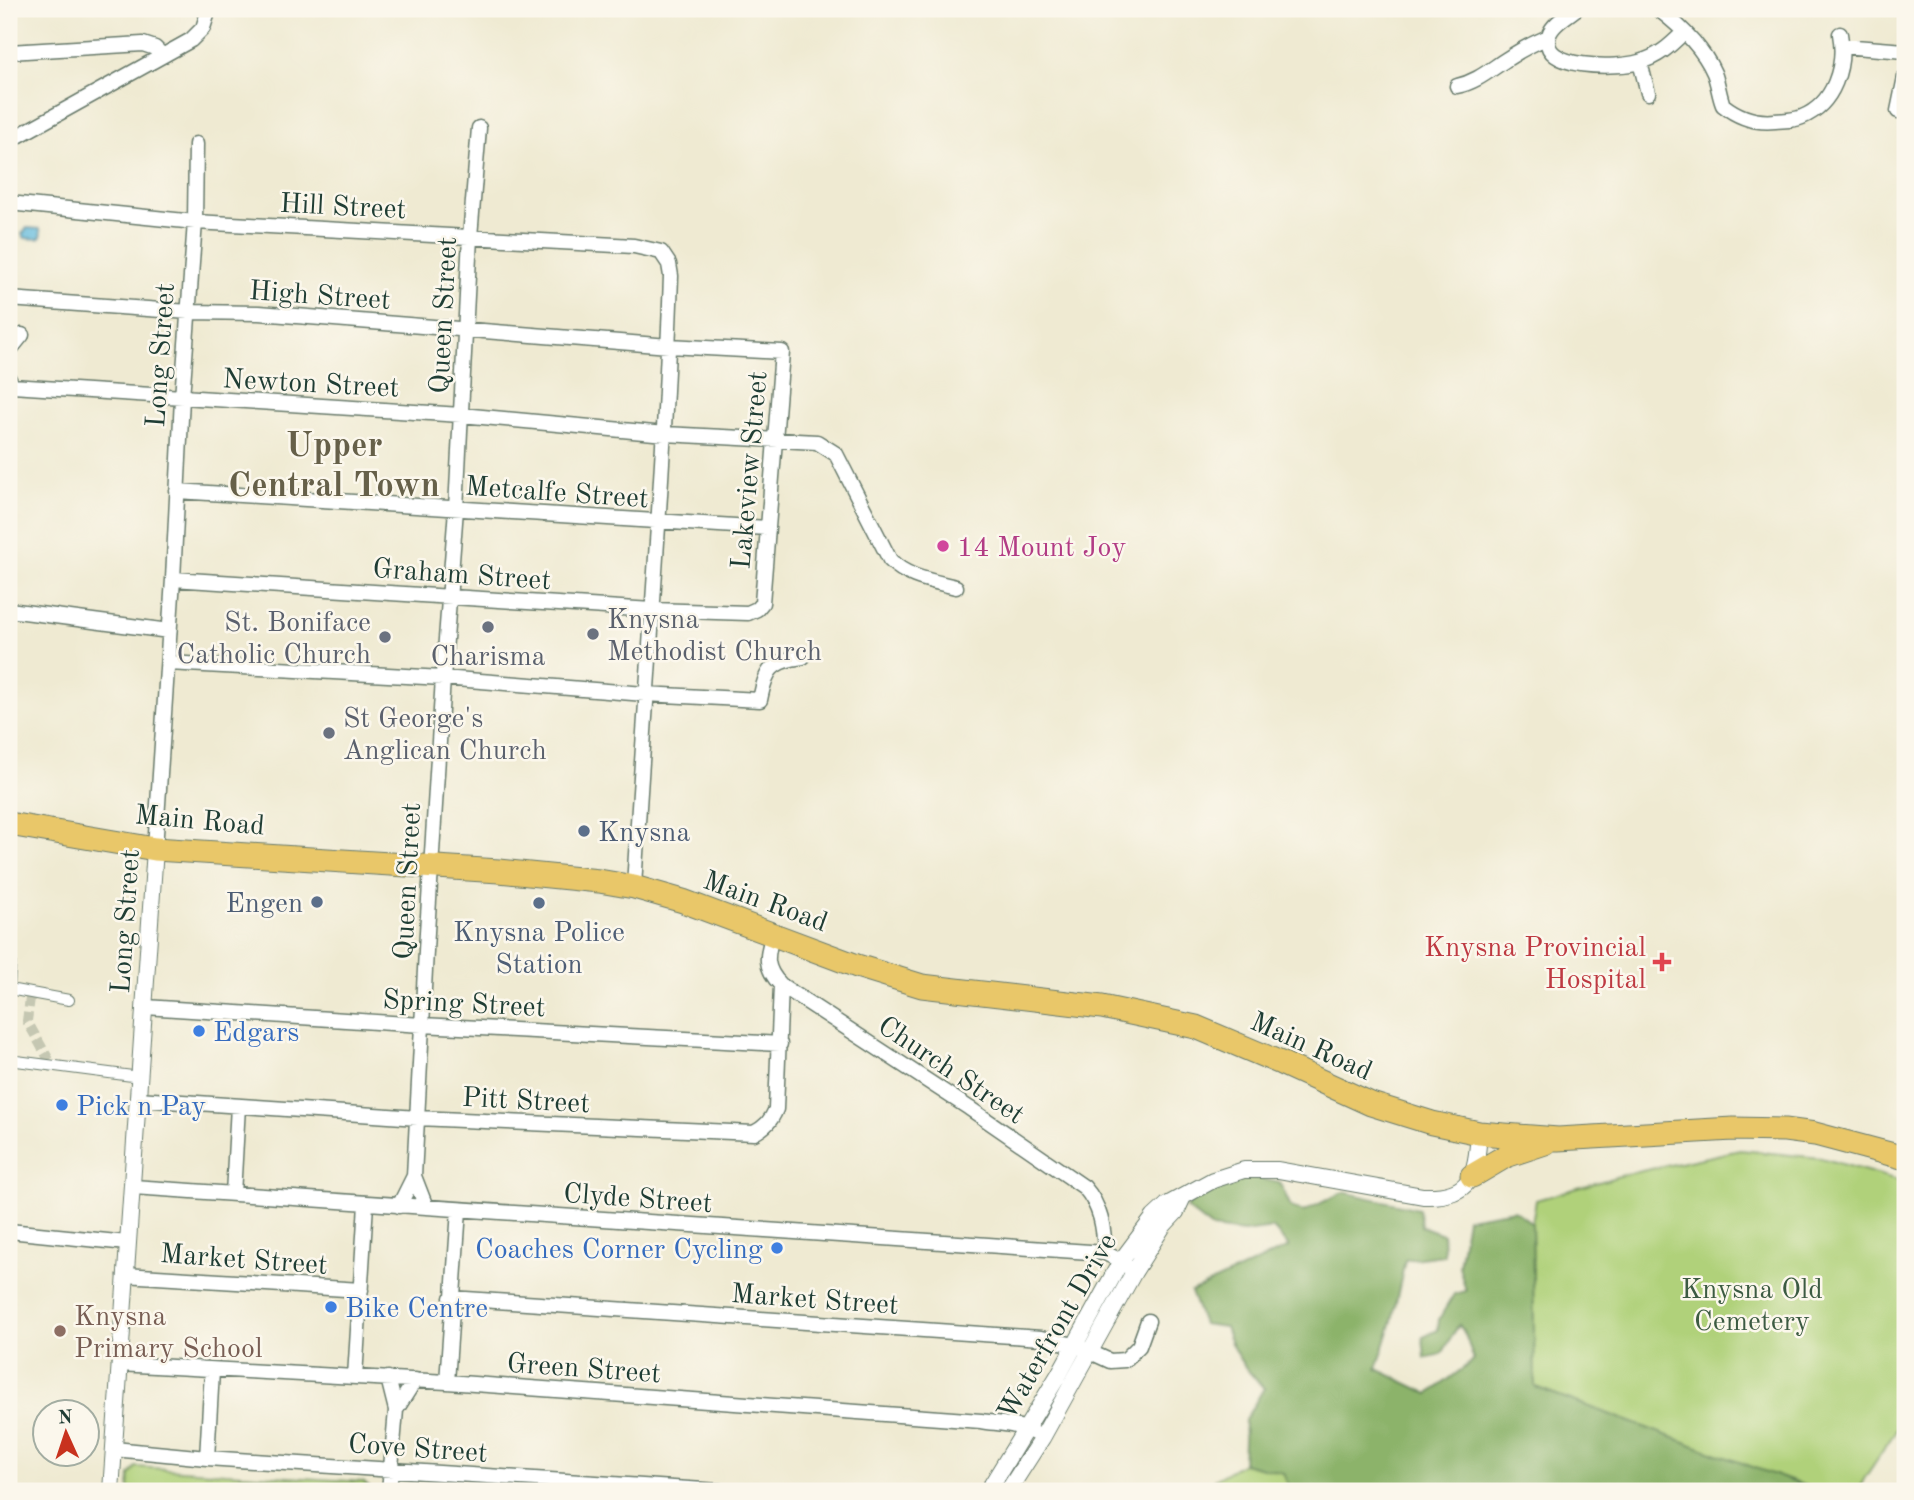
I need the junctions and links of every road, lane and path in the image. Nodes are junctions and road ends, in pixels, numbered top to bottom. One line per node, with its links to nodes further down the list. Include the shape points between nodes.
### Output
1 (209, 9): 8 (street, via 197,35)
2 (1576, 9): 5 (street)
3 (1658, 9): 4 (street)
4 (1684, 33): 6 (street, via 1706,58 1723,105 1762,122 1798,119 1818,106 1842,66 1841,40); 9 (street, via 1667,49)
5 (1548, 37): 9 (street, via 1556,55 1571,62 1604,67); 11 (street, via 1476,80)
6 (1905, 51)
7 (9, 52): 8 (street, via 143,44)
8 (162, 55): 15 (street)
9 (1640, 62): 12 (street)
10 (1905, 77): 13 (street)
11 (1457, 86)
12 (1648, 93)
13 (1898, 111)
14 (479, 128): 19 (street, Queen Street)
15 (9, 141)
16 (196, 144): 18 (street, Long Street)
17 (9, 203): 18 (street, Hill Street)
18 (195, 222): 19 (street, Hill Street); 21 (street, Long Street)
19 (471, 237): 22 (street, Queen Street); 24 (street, Hill Street, via 634,246 661,252 671,276)
20 (9, 299): 21 (street, High Street)
21 (189, 312): 22 (street, High Street, via 260,313); 27 (street, Long Street)
22 (467, 330): 24 (street, High Street); 28 (street, Queen Street)
23 (22, 335): 25 (street)
24 (669, 346): 29 (street); 30 (street, Lakeview Street, via 782,352)
25 (9, 351)
26 (10, 383): 27 (street, Newton Street)
27 (182, 398): 28 (street, Newton Street); 31 (street, Long Street)
28 (461, 415): 29 (street, Newton Street); 32 (street, Queen Street)
29 (665, 434): 30 (street, Newton Street); 33 (street)
30 (775, 440): 34 (street, Lakeview Street); 36 (street, Newton Street, via 817,442 836,454 890,560 918,578)
31 (177, 491): 32 (street, Metcalfe Street); 35 (street, Long Street)
32 (456, 509): 33 (street, Metcalfe Street); 37 (street, Queen Street)
33 (659, 522): 34 (street, Metcalfe Street); 39 (street)
34 (766, 528): 40 (street, Lakeview Street, via 762,603)
35 (173, 579): 37 (street, Graham Street); 41 (street, Long Street)
36 (956, 587)
37 (449, 597): 39 (street, Graham Street); 44 (street, Queen Street)
38 (9, 610): 41 (street)
39 (652, 610): 40 (street, Graham Street); 45 (street)
40 (748, 613)
41 (169, 631): 43 (street, Long Street)
42 (803, 657): 45 (street, via 774,665 760,700)
43 (168, 663): 44 (street); 47 (street, Long Street)
44 (443, 678): 45 (street); 48 (street, Queen Street)
45 (645, 694): 49 (street)
46 (9, 824): 47 (highway, Main Road)
47 (155, 849): 48 (highway, Main Road); 54 (street, Long Street)
48 (432, 866): 49 (highway, Main Road); 55 (street, Queen Street)
49 (634, 887): 50 (highway, Main Road)
50 (773, 934): 52 (street, via 766,961); 62 (highway, Main Road, via 922,986 1102,1007 1196,1027 1371,1104)
51 (9, 937): 53 (street, via 9,989)
52 (781, 985): 56 (street, Pitt Street); 75 (street, Church Street, via 1084,1187 1099,1212)
53 (69, 1000)
54 (145, 1007): 55 (street, Spring Street); 58 (street, Long Street)
55 (422, 1025): 56 (street, Spring Street); 61 (street, Queen Street)
56 (780, 1044): 61 (street, Pitt Street, via 776,1109 772,1119 754,1132)
57 (9, 1060): 58 (street)
58 (140, 1077): 59 (street, Long Street)
59 (138, 1099): 60 (street, Pitt Street); 67 (street, Long Street)
60 (238, 1106): 61 (street, Pitt Street); 68 (street)
61 (418, 1118): 65 (street, Queen Street)
62 (1479, 1133): 63 (highway, Main Road); 66 (street)
63 (1558, 1139): 64 (highway, via 1785,1130); 66 (highway, via 1506,1156)
64 (1905, 1158)
65 (414, 1176): 70 (street, Queen Street); 71 (street, Queen Street)
66 (1472, 1176): 76 (street, Waterfront Drive, via 1453,1194 1442,1197 1278,1170 1244,1170 1213,1180 1167,1205 1154,1217)
67 (133, 1187): 68 (street, Clyde Street); 74 (street, Long Street)
68 (233, 1194): 69 (street, Clyde Street)
69 (366, 1204): 70 (street, Clyde Street); 78 (street)
70 (399, 1206): 71 (street, Clyde Street)
71 (426, 1207): 72 (street, Clyde Street)
72 (459, 1210): 75 (street, Clyde Street); 79 (street)
73 (9, 1231): 74 (street)
74 (127, 1243): 77 (street, Long Street)
75 (1105, 1253): 76 (street, Clyde Street)
76 (1128, 1266): 81 (street, Waterfront Drive)
77 (125, 1275): 78 (street, Market Street); 82 (street, Long Street)
78 (361, 1290): 84 (street)
79 (452, 1298): 81 (street, Market Street, via 1041,1338); 87 (street)
80 (1149, 1321): 81 (street, Market Street, via 1139,1346 1125,1360 1110,1361)
81 (1082, 1348): 89 (street, Waterfront Drive); 90 (street, Waterfront Drive)
82 (119, 1364): 83 (street, Green Street); 91 (street, Long Street)
83 (212, 1371): 84 (street, Green Street); 92 (street)
84 (355, 1377): 85 (street, Green Street)
85 (388, 1378): 86 (street, Green Street); 88 (street)
86 (415, 1380): 87 (street, Green Street); 88 (street)
87 (447, 1382): 89 (street, Green Street, via 981,1421)
88 (396, 1410): 93 (street)
89 (1027, 1429): 90 (street, Green Street); 97 (street, Waterfront Drive)
90 (1042, 1438): 98 (street, Waterfront Drive)
91 (114, 1449): 92 (street, Cove Street); 94 (street, Long Street)
92 (207, 1458): 93 (street, Cove Street)
93 (390, 1470): 95 (street); 96 (street, Cove Street)
94 (111, 1491)
95 (389, 1491)
96 (720, 1491)
97 (988, 1491)
98 (1008, 1491)

